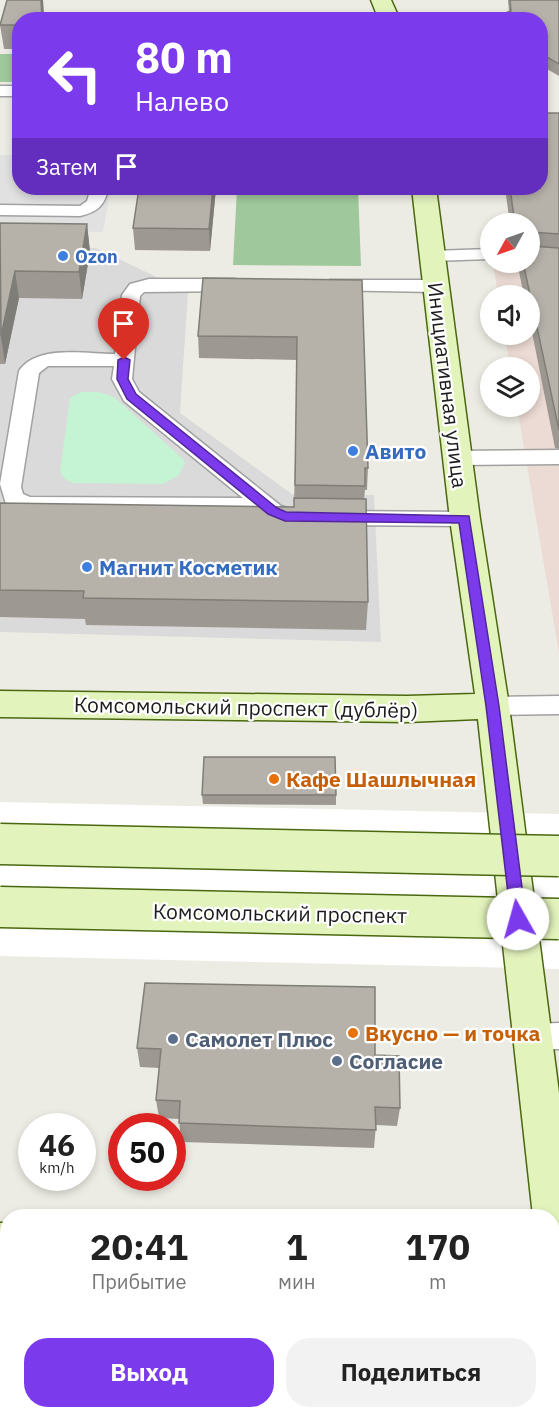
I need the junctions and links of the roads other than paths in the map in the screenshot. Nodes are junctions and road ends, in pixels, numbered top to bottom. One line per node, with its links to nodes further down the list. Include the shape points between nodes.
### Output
1 (98, 195): 3 (lane, via 91,209 80,211)
2 (425, 195): 5 (main road, Инициативная улица)
3 (0, 210)
4 (480, 254): 5 (lane)
5 (432, 256): 8 (main road, Инициативная улица)
6 (252, 285): 9 (lane, via 137,288 131,295)
7 (309, 286): 8 (lane)
8 (435, 286): 11 (main road, Инициативная улица)
9 (124, 360): 12 (lane, via 122,379 131,396); 12 (lane, via 46,360 29,371 10,487 14,499 28,504)
10 (559, 457): 11 (lane)
11 (457, 458): 13 (main road, Инициативная улица)
12 (265, 505): 13 (lane, via 294,518)
13 (465, 519): 16 (main road, Инициативная улица)
14 (0, 704): 16 (main road, Комсомольский проспект (дублёр), via 407,709)
15 (559, 705): 16 (lane)
16 (493, 706): 21 (main road, Инициативная улица)
17 (0, 844): 18 (main road, bridge)
18 (559, 856)
19 (0, 906): 20 (main road, Комсомольский проспект, bridge)
20 (559, 919)
21 (546, 1037): 22 (main road, Инициативная улица)
22 (556, 1209)

